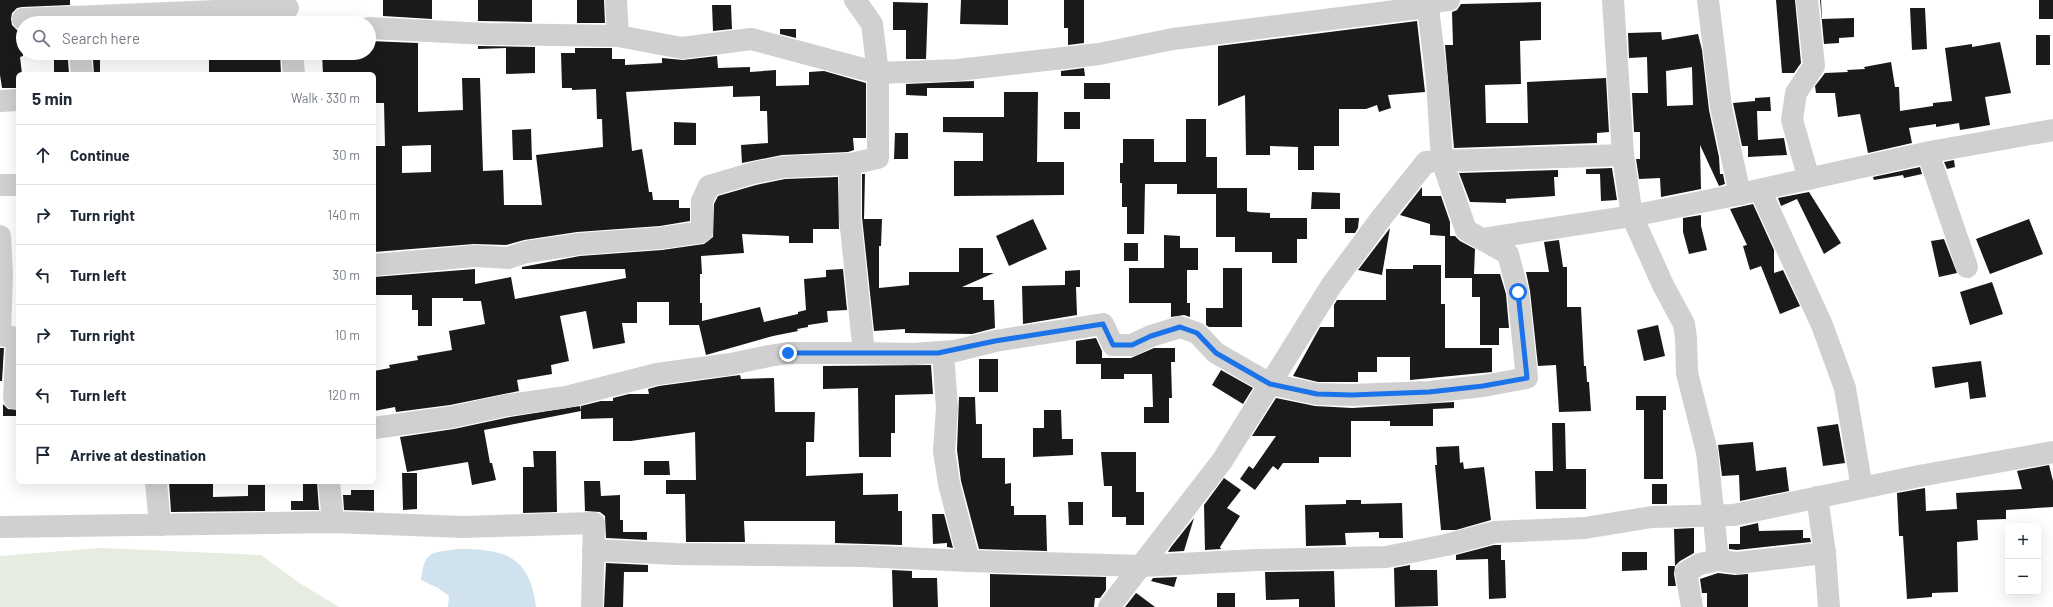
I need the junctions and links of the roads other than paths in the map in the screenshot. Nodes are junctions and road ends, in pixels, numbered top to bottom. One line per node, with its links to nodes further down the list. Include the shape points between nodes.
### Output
1 (616, 0): 12 (street)
2 (856, 0): 17 (street, via 872,24)
3 (1448, 0): 7 (street)
4 (1613, 0): 22 (street)
5 (1708, 0): 28 (street, via 1721,107)
6 (1806, 0): 25 (street, via 1814,66 1796,93 1792,120)
7 (1427, 3): 17 (street, via 1173,39 1099,54 958,70); 23 (street, via 1437,81)
8 (77, 13): 9 (street); 10 (street)
9 (289, 15)
10 (50, 16)
11 (376, 28): 12 (street, via 487,34)
12 (618, 36): 17 (street, via 682,48 751,39)
13 (81, 60): 15 (street)
14 (293, 60): 16 (street)
15 (82, 72)
16 (294, 72)
17 (878, 73): 24 (street, via 878,158)
18 (16, 100): 19 (street)
19 (0, 101)
20 (2053, 130): 21 (street)
21 (1928, 153): 25 (street); 34 (street)
22 (1623, 155): 23 (street); 29 (street)
23 (1442, 161): 31 (street, via 1466,230); 39 (street, via 1426,162 1382,217 1331,286)
24 (850, 164): 33 (street, via 784,168 753,173 709,186 702,201 702,232 579,244 526,252 508,258 475,256); 37 (street, via 850,218)
25 (1809, 179): 28 (street)
26 (0, 185): 27 (street)
27 (16, 185)
28 (1750, 192): 29 (street); 45 (street, via 1822,325 1845,388)
29 (1632, 216): 31 (street); 47 (street, via 1663,286 1684,324 1687,373 1708,452)
30 (0, 236): 32 (street)
31 (1482, 239): 39 (street, via 1508,254 1518,292 1527,378 1429,392 1352,395 1317,394)
32 (6, 261): 35 (street, via 0,335)
33 (376, 265)
34 (1967, 267)
35 (16, 338)
36 (943, 352): 37 (street); 39 (street, via 1103,324 1113,345 1132,345 1180,327 1197,333 1216,353); 54 (street, via 947,408 944,451 949,484)
37 (864, 353): 41 (street, via 788,353 657,374 566,397)
38 (16, 358): 40 (street)
39 (1270, 384): 55 (street, via 1222,461)
40 (16, 398)
41 (376, 428)
42 (2053, 452): 45 (street)
43 (156, 484): 49 (street)
44 (329, 484): 48 (street)
45 (1862, 488): 46 (street)
46 (1817, 497): 47 (street, via 1734,514); 52 (street)
47 (1715, 515): 53 (street); 55 (street, via 1652,517 1585,528 1495,532 1386,557)
48 (333, 522): 49 (street); 51 (street, via 463,527 594,523)
49 (160, 525): 50 (street)
50 (0, 527)
51 (593, 550): 54 (street, via 676,554 860,556); 56 (street)
52 (1825, 553): 53 (street, via 1736,563); 59 (street)
53 (1718, 560): 58 (street, via 1700,564 1686,572)
54 (969, 562): 55 (street)
55 (1142, 566): 57 (street)
56 (592, 607)
57 (1109, 607)
58 (1692, 607)
59 (1829, 607)

